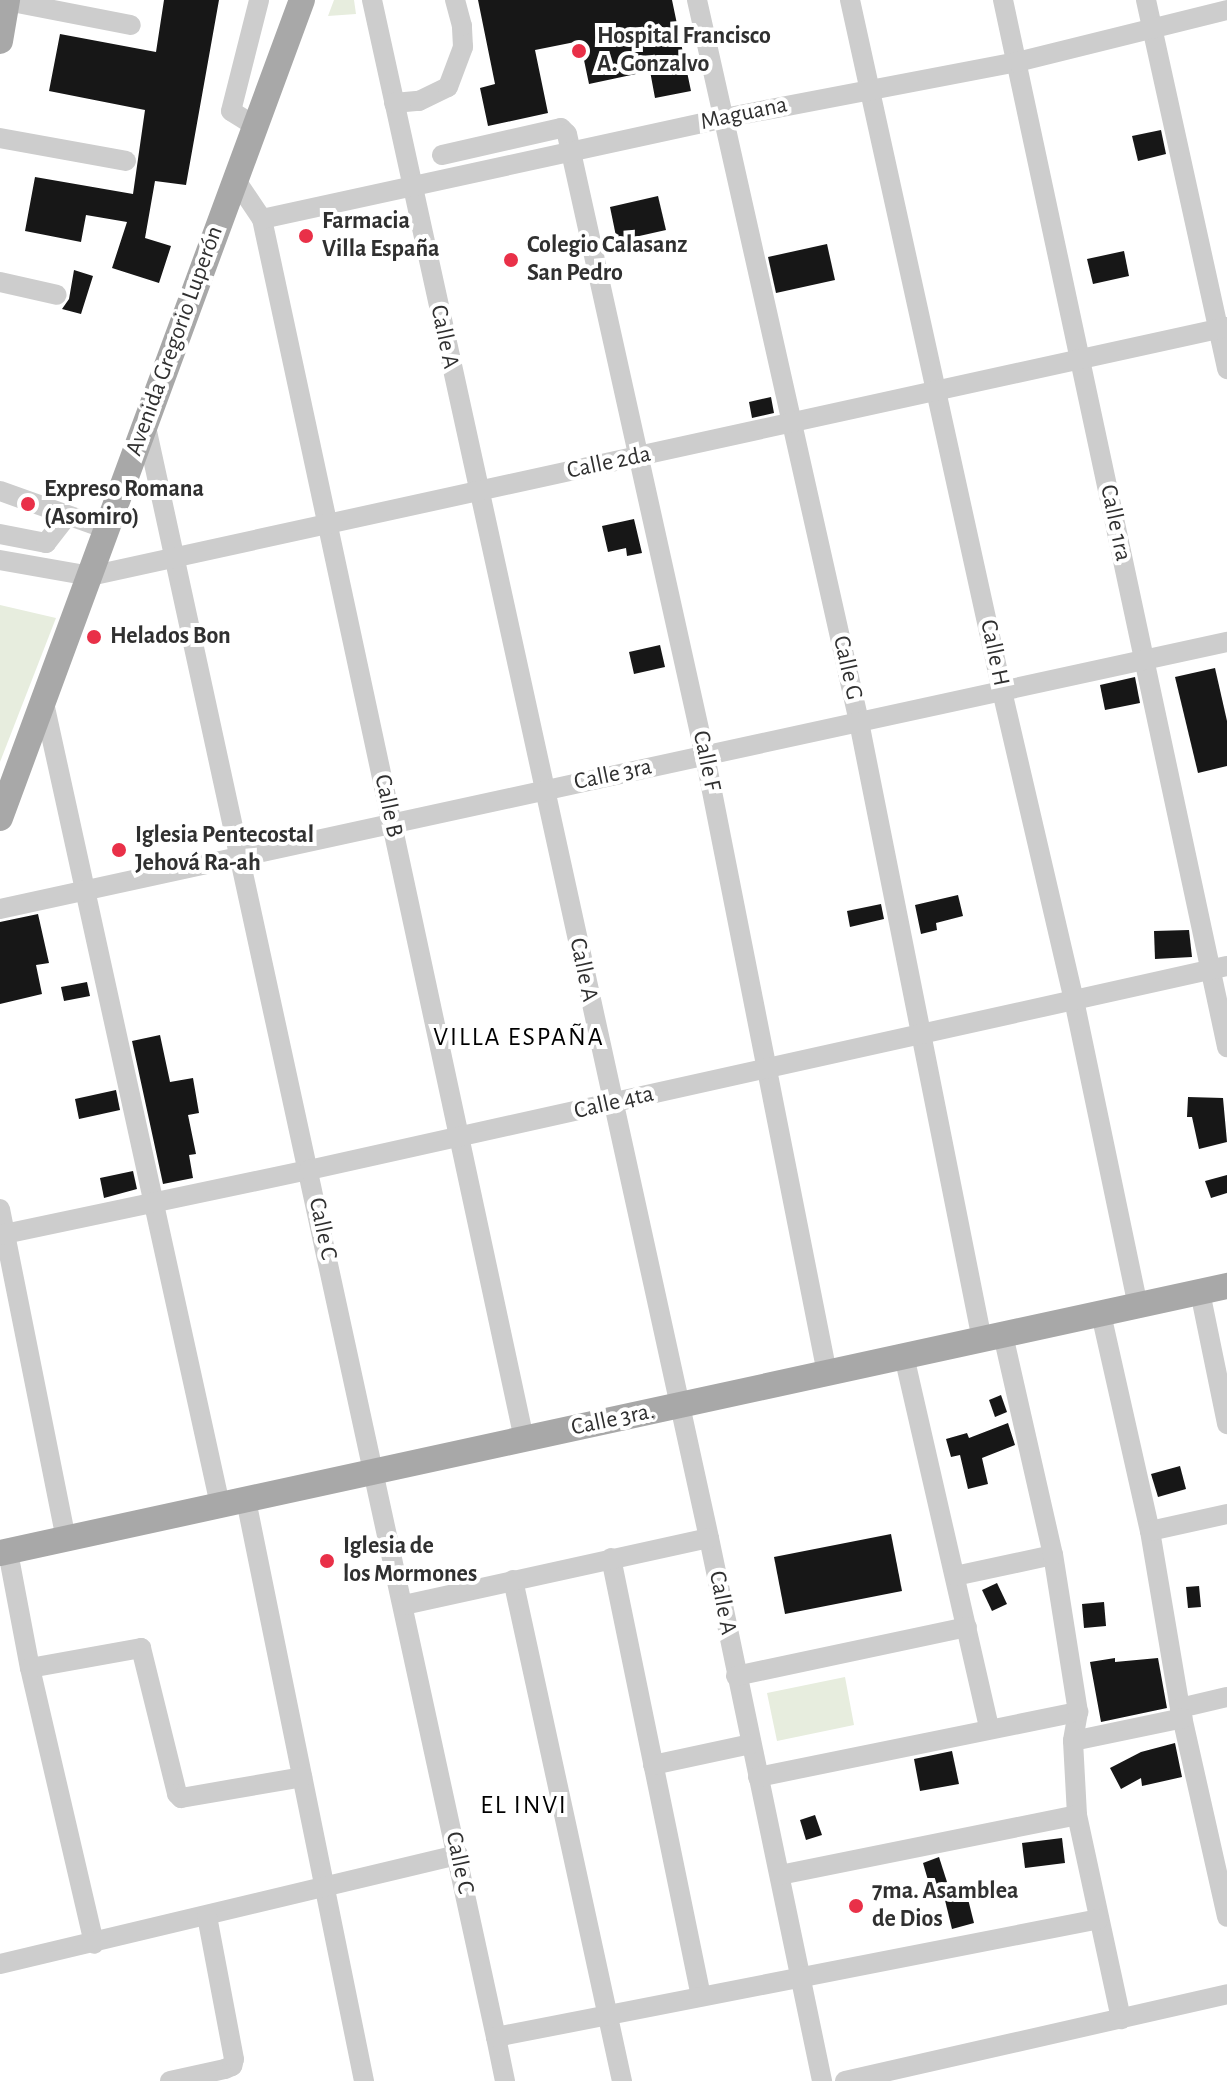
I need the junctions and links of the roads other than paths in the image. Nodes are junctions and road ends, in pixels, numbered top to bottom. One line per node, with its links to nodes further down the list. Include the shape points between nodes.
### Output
1 (259, 0): 17 (street, via 231,111)
2 (302, 0): 17 (main road, Avenida Gregorio Luperón)
3 (372, 0): 15 (street, Calle A)
4 (455, 0): 15 (street, via 463,47 448,87 419,101)
5 (697, 0): 16 (street, Calle G)
6 (850, 0): 14 (street, Calle H)
7 (1003, 0): 13 (street, Calle 1ra)
8 (1146, 0): 12 (street)
9 (1227, 10): 12 (street, Maguana)
10 (4, 16): 11 (street)
11 (131, 25)
12 (1152, 29): 13 (street, Maguana); 27 (street)
13 (1017, 62): 14 (street, Maguana); 28 (street, Calle 1ra)
14 (870, 88): 16 (street, Maguana); 30 (street, Calle H)
15 (394, 103): 23 (street, Calle A)
16 (724, 118): 19 (street, Maguana); 32 (street, Calle G)
17 (255, 126): 22 (main road, Avenida Gregorio Luperón)
18 (0, 138): 21 (street)
19 (571, 151): 20 (street, via 561,128); 23 (street, Maguana); 33 (street, Calle F)
20 (442, 155)
21 (126, 161)
22 (235, 179): 24 (street, Calle B); 31 (main road, Avenida Gregorio Luperón)
23 (411, 185): 24 (street, Maguana); 35 (street, Calle A)
24 (262, 219): 37 (street, Calle B)
25 (0, 282): 26 (street)
26 (57, 295)
27 (1222, 328): 28 (street, Calle 2da); 29 (street)
28 (1080, 359): 30 (street, Calle 2da); 44 (street, Calle 1ra)
29 (1227, 369)
30 (935, 390): 32 (street, Calle 2da); 45 (street, Calle H)
31 (145, 422): 38 (main road, Avenida Gregorio Luperón); 40 (street, Calle C)
32 (791, 423): 33 (street, Calle 2da); 47 (street, Calle G)
33 (638, 457): 35 (street, Calle 2da); 48 (street, Calle F)
34 (0, 491): 36 (street)
35 (478, 491): 37 (street, Calle 2da); 49 (street, Calle A)
36 (67, 516): 38 (street); 39 (street, via 46,543)
37 (327, 525): 40 (street, Calle 2da); 51 (street, Calle B)
38 (107, 529): 42 (main road, Avenida Gregorio Luperón)
39 (0, 534)
40 (175, 558): 42 (street, Calle 2da); 52 (street, Calle C)
41 (0, 560): 42 (street, Calle 2da)
42 (90, 576): 46 (main road, Avenida Gregorio Luperón)
43 (1227, 642): 44 (street, Calle 3ra)
44 (1144, 660): 45 (street, Calle 3ra); 55 (street, Calle 1ra)
45 (1002, 691): 47 (street, Calle 3ra); 56 (street, Calle H)
46 (44, 703): 50 (main road, Avenida Gregorio Luperón); 53 (street)
47 (859, 722): 48 (street, Calle 3ra); 57 (street, Calle G)
48 (705, 756): 49 (street, Calle 3ra); 59 (street, Calle F)
49 (543, 791): 51 (street, Calle 3ra); 60 (street, Calle A)
50 (0, 818)
51 (392, 824): 52 (street, Calle 3ra); 61 (street, Calle B)
52 (240, 857): 53 (street, Calle 3ra); 62 (street, Calle C)
53 (85, 890): 54 (street, Calle 3ra); 63 (street)
54 (0, 909)
55 (1219, 968): 56 (street, Calle 4ta); 58 (street, Calle 1ra)
56 (1074, 1000): 57 (street, Calle 4ta); 68 (street, Calle H)
57 (919, 1035): 59 (street, Calle 4ta); 70 (street, Calle G)
58 (1227, 1047)
59 (765, 1069): 60 (street, Calle 4ta); 72 (street, Calle F)
60 (612, 1103): 61 (street, Calle 4ta); 73 (street, Calle A)
61 (459, 1137): 62 (street, Calle 4ta); 75 (street, Calle B)
62 (309, 1170): 63 (street, Calle 4ta); 76 (street, Calle C)
63 (153, 1201): 65 (street, Calle 4ta); 78 (street)
64 (0, 1209): 65 (street)
65 (2, 1234): 82 (street)
66 (1227, 1286): 67 (main road, Calle 3ra.)
67 (1200, 1292): 68 (main road, Calle 3ra.); 74 (street)
68 (1138, 1306): 69 (main road, Calle 3ra.)
69 (1101, 1314): 70 (main road, Calle 3ra.); 80 (street)
70 (992, 1337): 71 (main road, Calle 3ra.); 84 (street, Calle G)
71 (904, 1356): 72 (main road, Calle 3ra.); 86 (street)
72 (827, 1373): 73 (main road, Calle 3ra.)
73 (678, 1406): 75 (main road, Calle 3ra.); 81 (street, Calle A)
74 (1227, 1424)
75 (524, 1439): 76 (main road, Calle 3ra.)
76 (375, 1472): 77 (main road, Calle 3ra.); 88 (street, Calle C)
77 (246, 1500): 78 (main road, Calle 3ra.); 99 (street)
78 (220, 1505): 82 (main road, Calle 3ra.)
79 (1227, 1514): 80 (street)
80 (1150, 1531): 94 (street)
81 (709, 1538): 85 (street); 91 (street, Calle A)
82 (66, 1539): 83 (main road, Calle 3ra.)
83 (4, 1552): 90 (street)
84 (1053, 1555): 86 (street); 93 (street, Calle G)
85 (611, 1558): 87 (street); 98 (street)
86 (955, 1576): 89 (street)
87 (513, 1580): 88 (street); 113 (street)
88 (404, 1605): 102 (street, Calle C)
89 (967, 1627): 91 (street); 95 (street)
90 (30, 1668): 99 (street, via 141,1648 181,1798); 108 (street)
91 (736, 1676): 97 (street, Calle A)
92 (1227, 1697): 94 (street)
93 (1078, 1712): 95 (street); 96 (street, Calle G)
94 (1182, 1713): 96 (street); 106 (street)
95 (989, 1728): 100 (street)
96 (1073, 1741): 101 (street, Calle G)
97 (751, 1744): 98 (street); 100 (street, Calle A)
98 (653, 1765): 112 (street)
99 (302, 1777): 104 (street)
100 (758, 1777): 103 (street, Calle A)
101 (1077, 1815): 103 (street); 107 (street, Calle G)
102 (458, 1855): 104 (street); 115 (street, Calle C)
103 (780, 1875): 110 (street, Calle A)
104 (325, 1888): 105 (street); 117 (street)
105 (207, 1916): 108 (street); 116 (street, via 234,2059 225,2069)
106 (1227, 1917)
107 (1099, 1919): 110 (street); 114 (street, Calle G)
108 (94, 1944): 109 (street)
109 (0, 1964)
110 (802, 1977): 112 (street); 120 (street, Calle A)
111 (1227, 1994): 114 (street)
112 (701, 1996): 113 (street)
113 (609, 2015): 115 (street); 119 (street)
114 (1121, 2019): 121 (street)
115 (496, 2037): 118 (street, Calle C)
116 (170, 2081)
117 (364, 2081)
118 (505, 2081)
119 (622, 2081)
120 (822, 2081)
121 (845, 2081)

